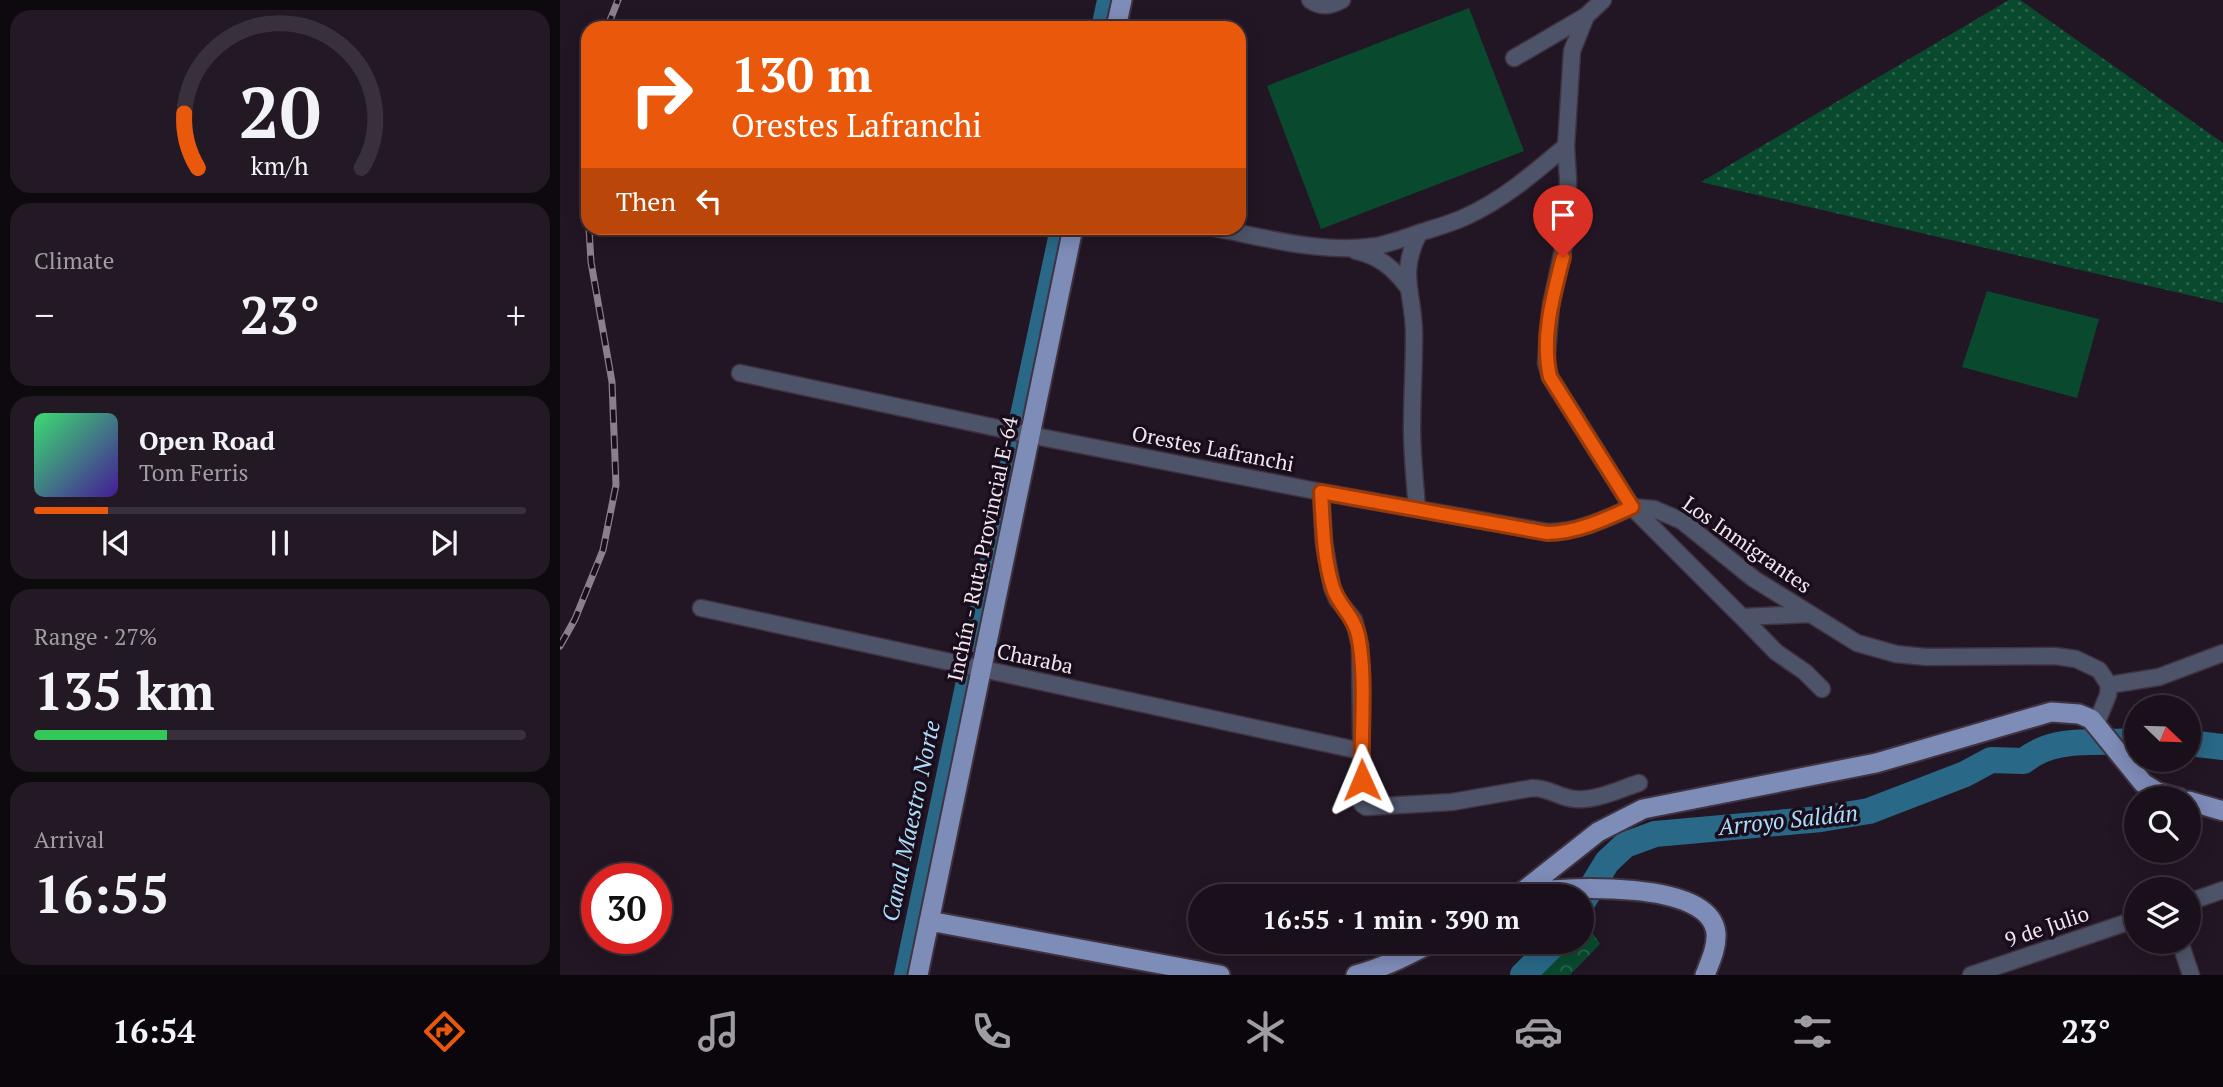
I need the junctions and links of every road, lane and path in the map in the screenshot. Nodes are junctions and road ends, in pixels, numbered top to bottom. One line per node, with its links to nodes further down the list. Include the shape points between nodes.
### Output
1 (1122, 0): 6 (main road)
2 (1310, 0): 3 (street, via 1327,6)
3 (1342, 0)
4 (1604, 0): 5 (street)
5 (1586, 16): 7 (street); 8 (street, via 1572,51)
6 (1118, 21)
7 (1514, 58)
8 (1566, 146): 9 (street, via 1493,203); 17 (street, via 1566,236 1551,305 1546,363 1562,399)
9 (1419, 233): 12 (street, via 1376,246); 13 (street, via 1410,250)
10 (1246, 234): 12 (street)
11 (1072, 235): 15 (main road, Inchín - Ruta Provincial E-64)
12 (1338, 248): 13 (street, via 1380,260)
13 (1407, 286): 18 (street, via 1415,334 1412,429)
14 (740, 373): 15 (street, Orestes Lafranchi)
15 (1030, 435): 16 (street, Orestes Lafranchi); 23 (main road, Inchín - Ruta Provincial E-64)
16 (1321, 492): 18 (street, Orestes Lafranchi); 27 (street, via 1332,587 1354,620 1360,645)
17 (1632, 507): 18 (street, Orestes Lafranchi, via 1556,533); 20 (street, Los Inmigrantes, via 1654,509 1682,521 1754,579); 21 (street)
18 (1418, 508)
19 (701, 608): 23 (street, Charaba)
20 (1809, 614): 21 (street); 24 (street, Los Inmigrantes, via 1857,643 1896,654 2076,659 2099,670)
21 (1742, 617): 25 (street)
22 (2223, 653): 24 (street, via 2159,677)
23 (981, 669): 27 (street, Charaba); 38 (main road, Inchín - Ruta Provincial E-64)
24 (2109, 685): 26 (street)
25 (1822, 689)
26 (2096, 724): 29 (main road); 32 (main road, via 2079,714 2051,712 1876,763 1662,804 1613,823)
27 (1361, 751): 28 (street, via 1366,807 1452,802 1533,788 1587,799)
28 (1639, 782)
29 (2148, 786)
30 (2201, 805): 31 (main road)
31 (2223, 811)
32 (1564, 860): 33 (main road); 34 (main road, via 1557,876)
33 (1534, 884)
34 (1560, 884)
35 (1594, 889): 45 (main road, via 1682,899 1703,909 1716,933)
36 (2223, 890): 37 (street)
37 (2201, 898)
38 (929, 921): 42 (main road, Inchín - Ruta Provincial E-64); 43 (main road)
39 (2124, 923): 46 (street, 9 de Julio)
40 (1411, 954): 44 (main road)
41 (2184, 954): 47 (street)
42 (918, 975)
43 (1220, 975)
44 (1356, 975)
45 (1705, 975)
46 (1971, 975)
47 (2192, 975)

